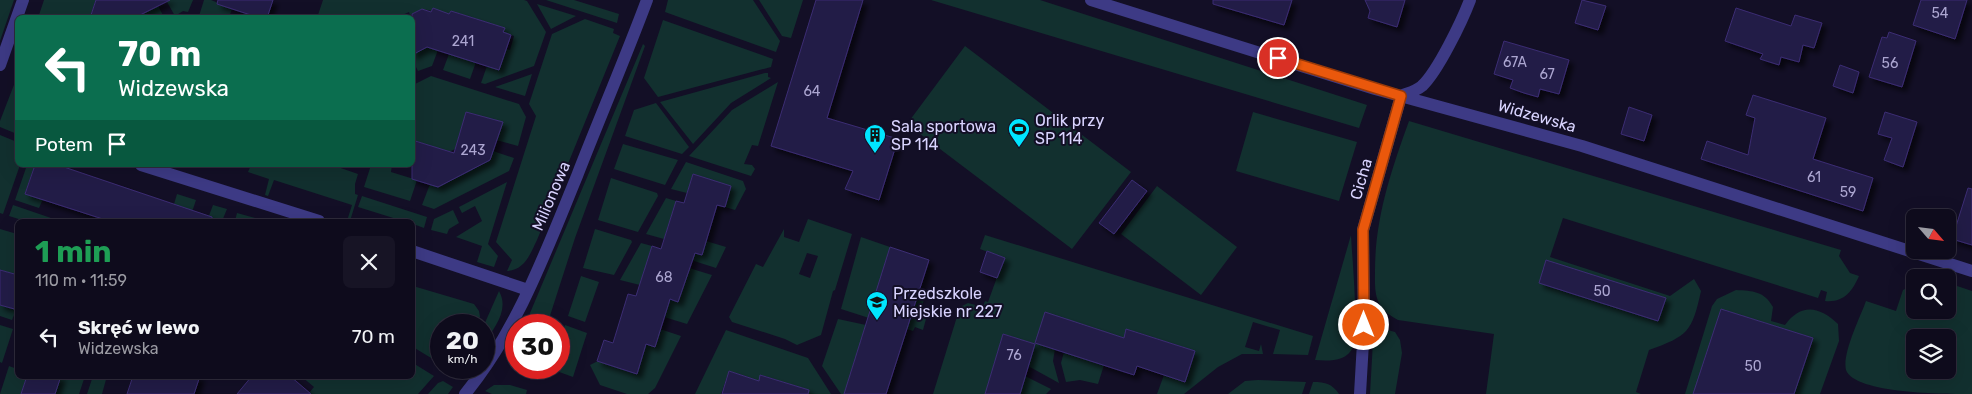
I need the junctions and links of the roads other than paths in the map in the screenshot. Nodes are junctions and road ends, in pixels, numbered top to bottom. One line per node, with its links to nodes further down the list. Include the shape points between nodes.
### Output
1 (23, 0): 5 (street)
2 (647, 0): 13 (street, Milionowa)
3 (1090, 0): 8 (street, Widzewska)
4 (1470, 0): 8 (street, via 1430,77 1416,90)
5 (18, 15)
6 (15, 23): 7 (street)
7 (0, 65)
8 (1401, 96): 12 (street, Widzewska, via 1582,146); 15 (street, Cicha, via 1363,230 1364,325)
9 (147, 167): 10 (street)
10 (313, 219)
11 (415, 252): 13 (street)
12 (1972, 271)
13 (528, 290): 14 (street, Milionowa, via 489,362)
14 (465, 394)
15 (1360, 394)

